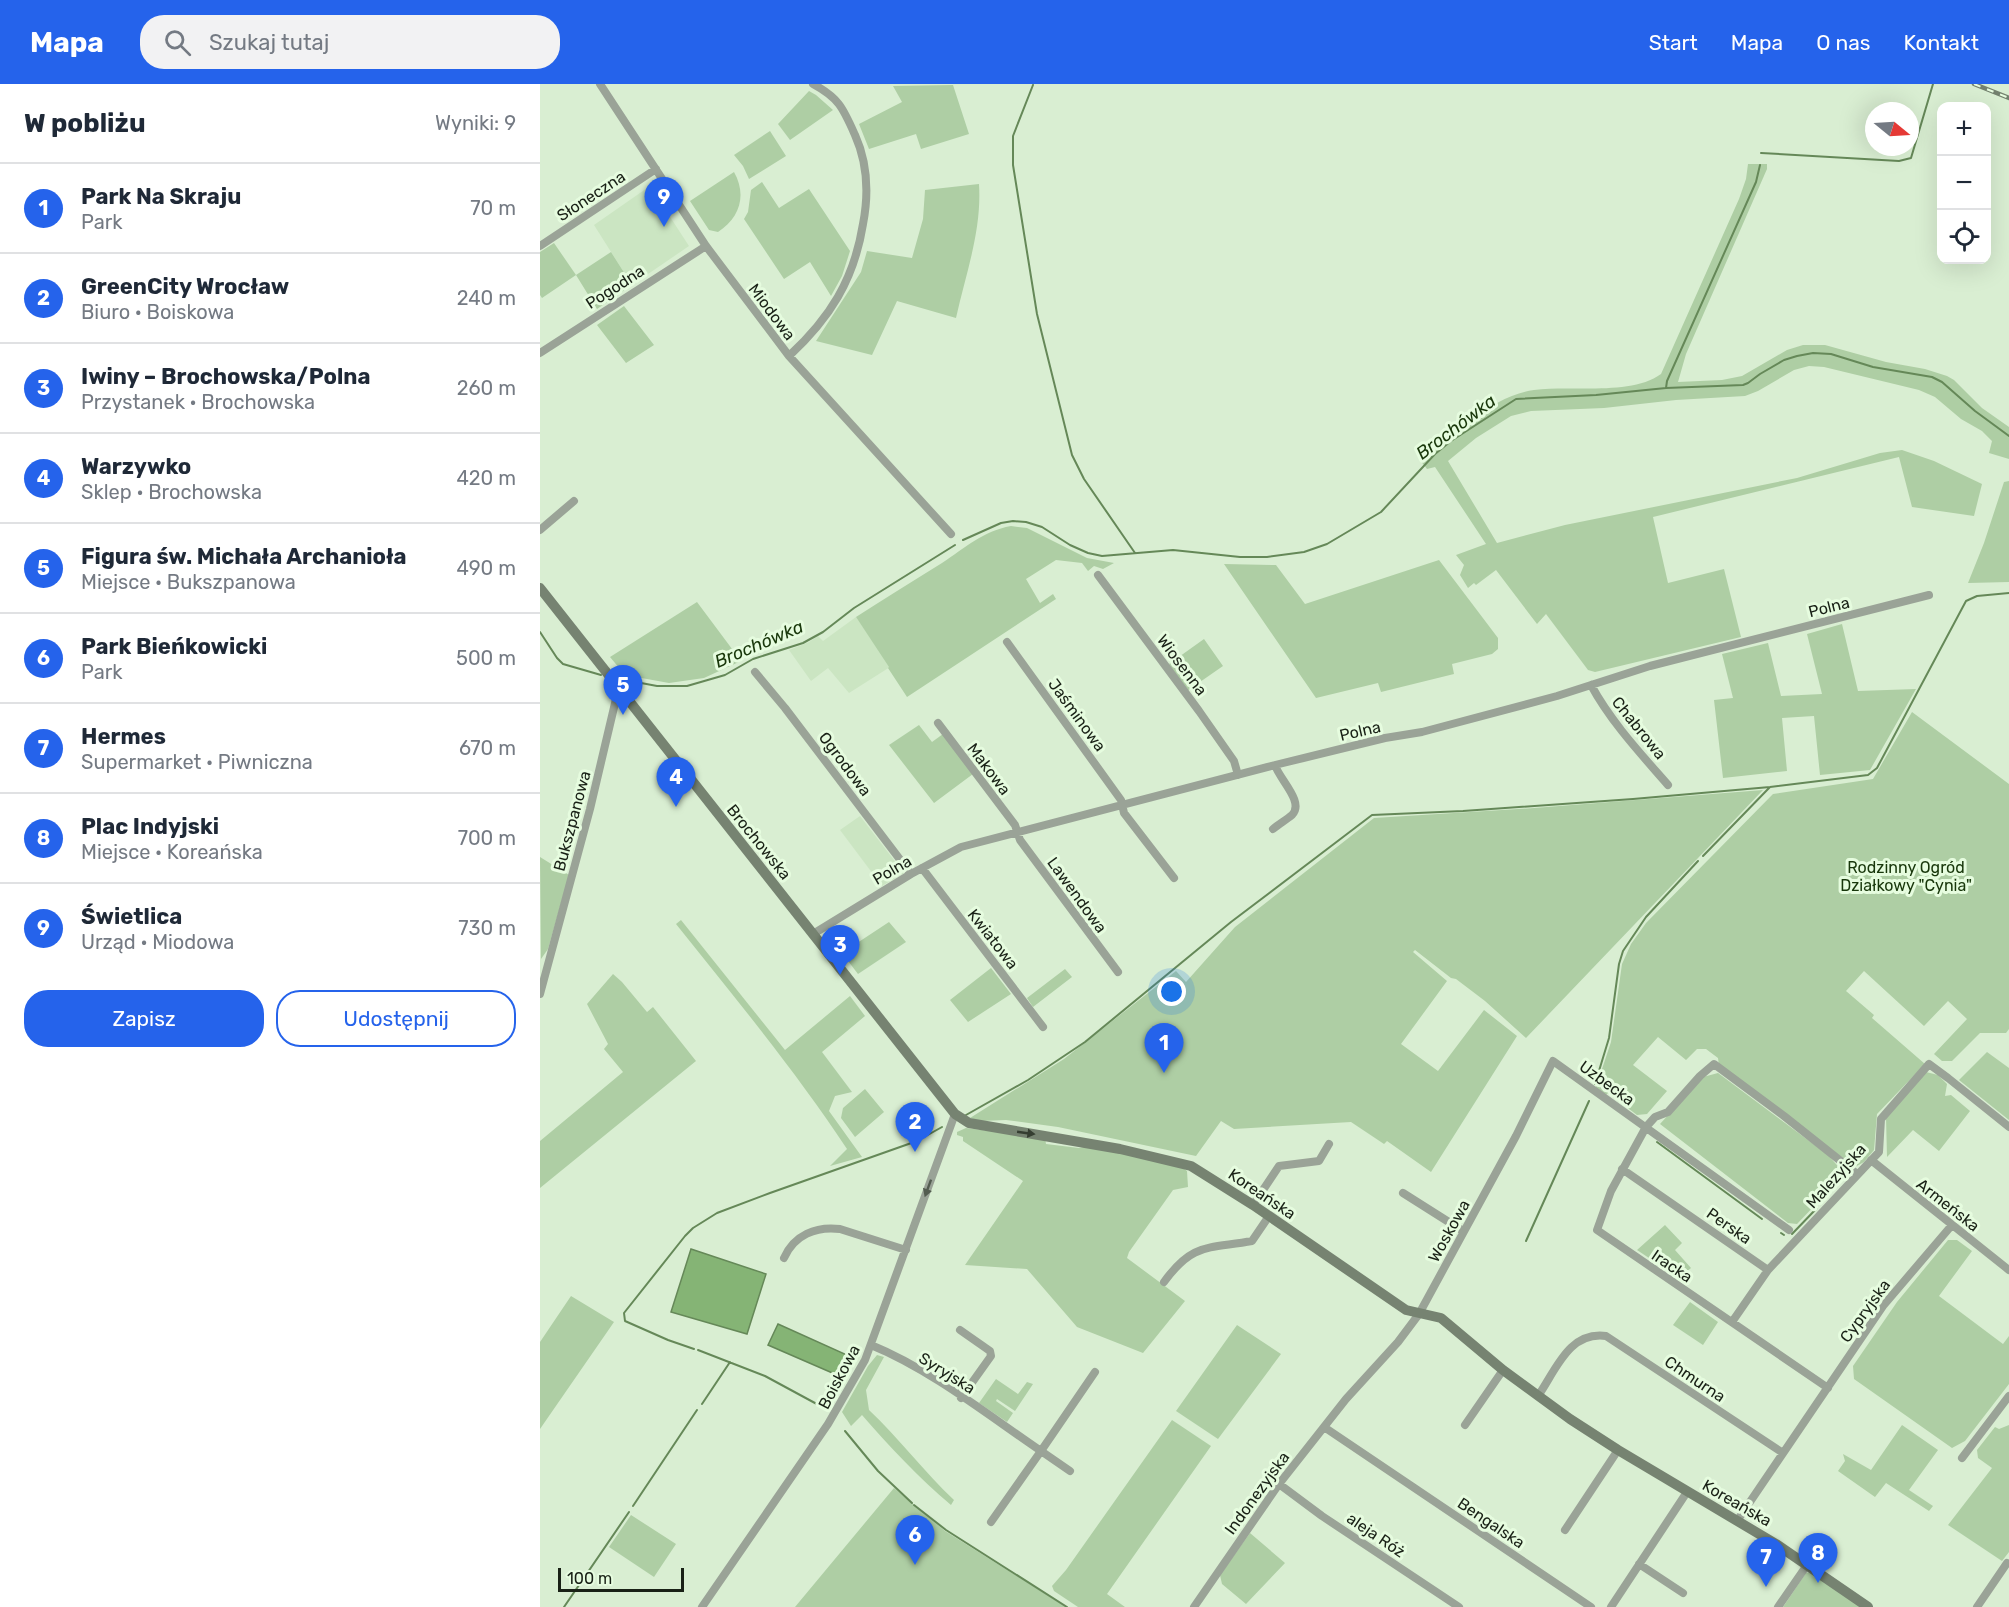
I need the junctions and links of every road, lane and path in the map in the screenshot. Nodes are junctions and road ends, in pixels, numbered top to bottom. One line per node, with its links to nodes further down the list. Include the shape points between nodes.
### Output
1 (600, 84): 3 (street, Miodowa)
2 (813, 84): 7 (street, via 833,96 860,145 866,168 866,211 849,277 827,315)
3 (656, 169): 4 (street, Słoneczna); 5 (street, Miodowa)
4 (540, 246)
5 (706, 246): 6 (street, Pogodna); 7 (street, Miodowa)
6 (540, 353)
7 (789, 356): 10 (street, Miodowa)
8 (573, 501): 9 (street)
9 (540, 530)
10 (951, 534)
11 (1098, 575): 20 (street, Wiosenna, via 1199,711 1234,762)
12 (540, 588): 17 (street, Brochowska)
13 (1929, 595): 16 (street, Polna, via 1650,666)
14 (1007, 642): 22 (street, Jaśminowa)
15 (755, 672): 26 (street, Ogrodowa)
16 (1591, 685): 19 (street, Polna, via 1422,732); 21 (street, Chabrowa, via 1628,738)
17 (623, 692): 28 (street, Brochowska); 30 (street, Bukszpanowa, via 616,699)
18 (938, 723): 24 (street, Makowa)
19 (1275, 765): 20 (street, Polna); 23 (street, via 1297,801 1294,813)
20 (1238, 775): 22 (street, Polna)
21 (1668, 785)
22 (1122, 806): 24 (street, Polna); 27 (street, Jaśminowa)
23 (1273, 829)
24 (1017, 832): 25 (street, Polna, via 961,847); 29 (street, Lawendowa)
25 (922, 868): 26 (street, Polna); 31 (street, Kwiatowa)
26 (911, 874): 28 (street, Polna)
27 (1174, 878)
28 (813, 934): 33 (street, Brochowska)
29 (1118, 972)
30 (540, 994)
31 (1043, 1028)
32 (1554, 1061): 35 (street, Uzbecka); 46 (street, Woskowa)
33 (955, 1114): 34 (street, Brochowska); 47 (street, Boiskowa, one-way to 47)
34 (969, 1124): 42 (street, Koreańska, one-way to 42, via 1120,1149 1191,1166)
35 (1646, 1127): 39 (street, Iracka); 40 (street, via 1655,1117 1668,1112 1714,1064); 45 (street, Uzbecka)
36 (2009, 1128): 38 (street, Malezyjska, via 1929,1064 1881,1119 1879,1152)
37 (1329, 1144): 42 (street, via 1318,1161 1279,1166)
38 (1871, 1160): 40 (street, Malezyjska); 44 (street, Armeńska)
39 (1622, 1169): 49 (street, Perska); 53 (street, Iracka, via 1597,1230)
40 (1857, 1174): 49 (street, Malezyjska)
41 (1402, 1193): 46 (street)
42 (1253, 1205): 43 (street, Koreańska)
43 (1269, 1216): 51 (street, via 1252,1240 1194,1252); 52 (street, Koreańska, via 1406,1310)
44 (1952, 1225): 50 (street, Armeńska); 58 (street, Cypryjska, via 1892,1295)
45 (1789, 1230)
46 (1463, 1231): 52 (street, Woskowa)
47 (907, 1246): 48 (street, via 828,1228 801,1237); 55 (street, Boiskowa)
48 (784, 1258)
49 (1768, 1270): 53 (street)
50 (2009, 1270)
51 (1164, 1282)
52 (1419, 1314): 56 (street, Koreańska, via 1447,1322); 62 (street, Woskowa)
53 (1732, 1322): 58 (street, Iracka)
54 (960, 1330): 61 (street, via 990,1350 991,1356)
55 (871, 1346): 61 (street, Syryjska); 79 (street, Boiskowa, via 828,1424)
56 (1503, 1370): 59 (street, Koreańska); 63 (street)
57 (1095, 1372): 66 (street)
58 (1828, 1388): 67 (street, Cypryjska)
59 (1538, 1396): 65 (street, Koreańska); 67 (street, Chmurna, via 1571,1346 1589,1336 1606,1336)
60 (2009, 1396): 68 (street)
61 (962, 1398): 66 (street, Syryjska)
62 (1347, 1399): 64 (street, Indonezyjska)
63 (1465, 1425)
64 (1324, 1427): 70 (street, Indonezyjska); 82 (street, Bengalska)
65 (1618, 1450): 71 (street, Koreańska); 74 (street)
66 (1041, 1451): 69 (street, Syryjska); 73 (street)
67 (1782, 1453): 72 (street)
68 (1962, 1458)
69 (1070, 1471)
70 (1279, 1484): 80 (street, Indonezyjska); 81 (street, aleja Róż)
71 (1687, 1492): 72 (street, Koreańska); 76 (street)
72 (1737, 1521): 77 (street, Koreańska)
73 (991, 1522)
74 (1565, 1530)
75 (2007, 1563): 86 (street)
76 (1639, 1564): 78 (street); 83 (street)
77 (1808, 1565): 84 (street); 85 (street, Koreańska)
78 (1683, 1593)
79 (702, 1607)
80 (1194, 1607)
81 (1459, 1607)
82 (1591, 1607)
83 (1611, 1607)
84 (1778, 1607)
85 (1868, 1607)
86 (1977, 1607)

